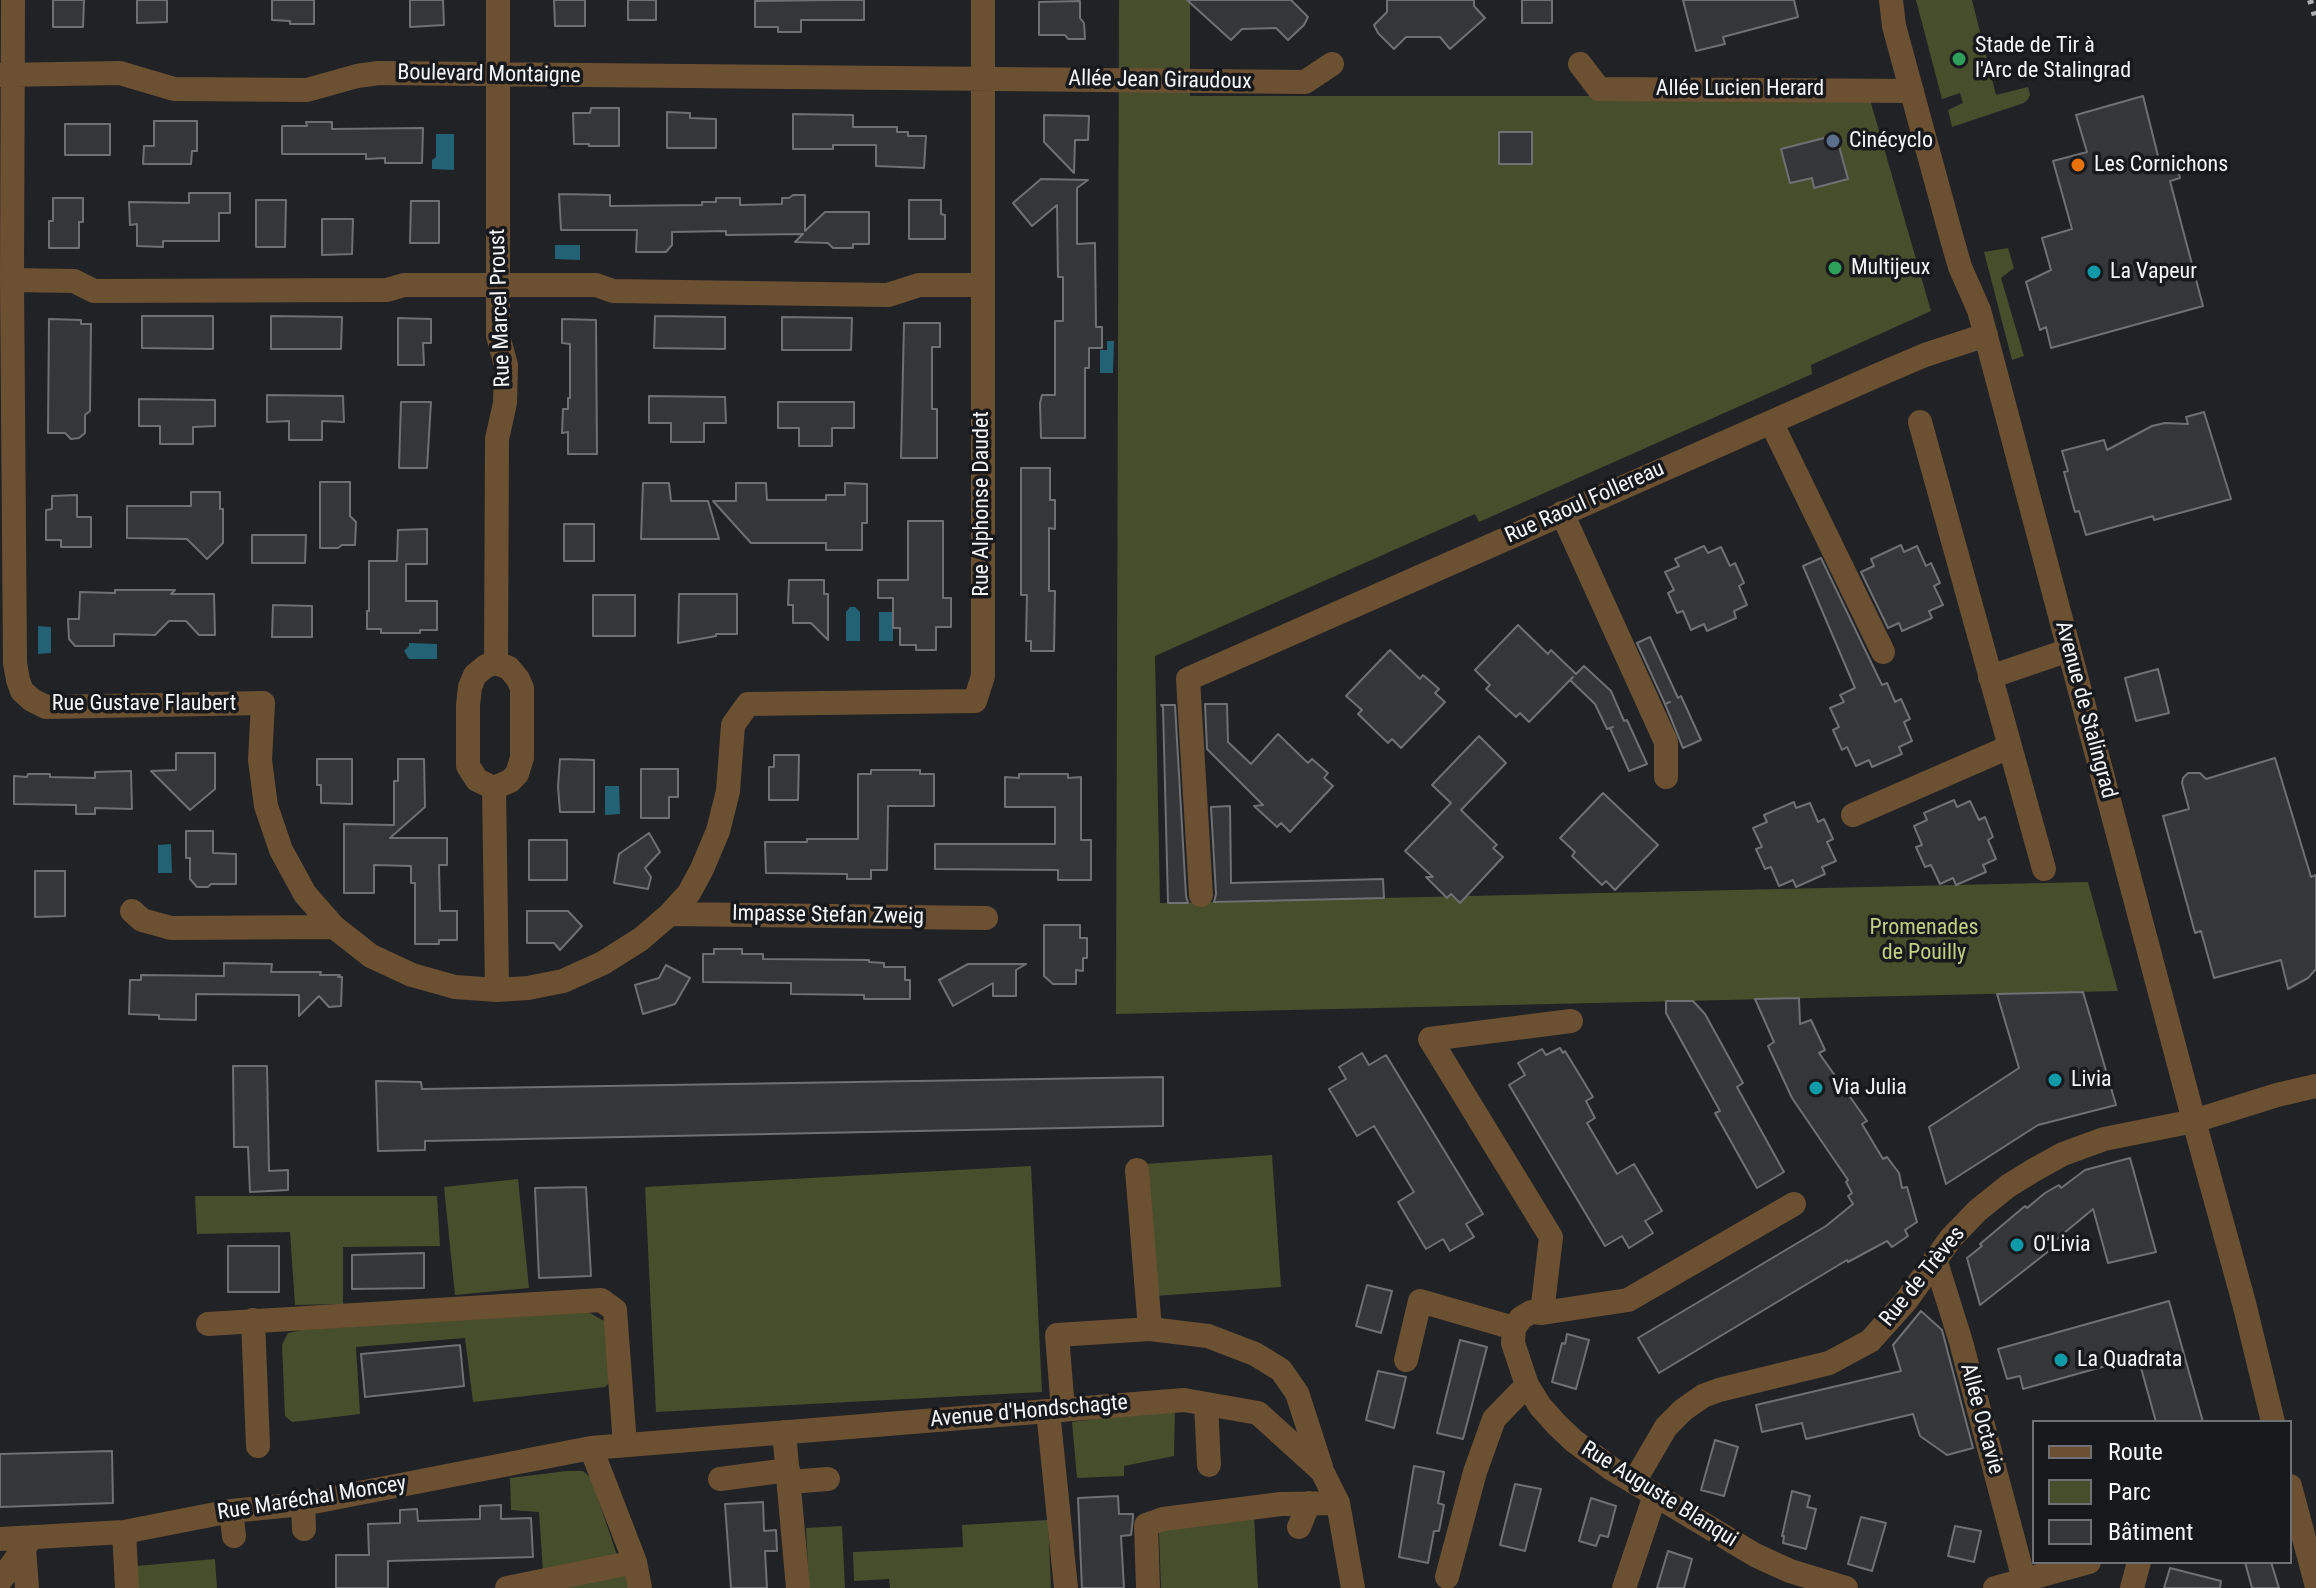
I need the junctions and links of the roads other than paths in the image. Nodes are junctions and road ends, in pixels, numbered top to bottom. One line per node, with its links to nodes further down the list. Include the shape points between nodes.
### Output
1 (13, 0): 7 (street, Rue Gustave Flaubert)
2 (498, 0): 8 (street, Rue Marcel Proust)
3 (983, 0): 9 (street, Rue Alphonse Daudet)
4 (1891, 0): 10 (street, Avenue de Stalingrad)
5 (1332, 64): 9 (street, Allée Jean Giraudoux, via 1305,82)
6 (1580, 64): 10 (street, Allée Lucien Herard, via 1599,89)
7 (6, 75): 8 (street, Boulevard Montaigne, via 120,73 174,89 307,90 370,74); 11 (street, Rue Gustave Flaubert)
8 (498, 75): 9 (street, Boulevard Montaigne); 12 (street, Rue Marcel Proust)
9 (983, 79): 13 (street, Rue Alphonse Daudet)
10 (1912, 91): 14 (street, Avenue de Stalingrad, via 1960,267)
11 (12, 280): 12 (street, via 74,281 94,291); 31 (street, Rue Gustave Flaubert, via 15,663 22,691 46,707 263,703 260,760 266,806 281,850 305,894)
12 (498, 285): 13 (street, via 888,295 919,285); 20 (street, Rue Marcel Proust, via 498,336 506,365 497,439)
13 (982, 285): 29 (street, Rue Alphonse Daudet, via 983,676 975,701 748,704 733,725 728,791 718,831 689,893)
14 (1986, 335): 15 (street, Rue Raoul Follereau, via 1925,355); 18 (street, Avenue de Stalingrad)
15 (1771, 422): 17 (street, Rue Raoul Follereau); 19 (street)
16 (1920, 422): 21 (street)
17 (1562, 513): 23 (street, via 1666,742); 27 (street, Rue Raoul Follereau, via 1188,679)
18 (2069, 650): 21 (street); 35 (street, Avenue de Stalingrad)
19 (1883, 652)
20 (496, 663): 24 (street, via 509,668 522,688 522,758 517,774); 24 (street, via 475,675 468,705 468,766 477,780)
21 (1990, 677): 22 (street)
22 (2009, 747): 25 (street); 26 (street)
23 (1666, 777)
24 (494, 788): 32 (street)
25 (1853, 815)
26 (2044, 869)
27 (1201, 895)
28 (132, 911): 31 (street, via 142,920 171,928)
29 (670, 914): 30 (street, Impasse Stefan Zweig); 32 (street, via 616,955 563,981)
30 (986, 918)
31 (334, 927): 32 (street, via 371,956 412,975 455,987)
32 (497, 990)
33 (1571, 1021): 39 (street, Rue Auguste Blanqui, via 1430,1039 1551,1237)
34 (2316, 1086): 35 (street, Rue de Trèves)
35 (2194, 1121): 38 (street, Rue de Trèves, via 2104,1139 2053,1159 1977,1211); 47 (street, Avenue de Stalingrad)
36 (1137, 1170): 42 (street)
37 (1794, 1204): 39 (street, via 1628,1300)
38 (1935, 1259): 57 (street, Rue de Trèves, via 1870,1341 1829,1363 1719,1390 1683,1410 1666,1427); 74 (street, Allée Octavie)
39 (1529, 1318): 43 (street, via 1420,1301); 44 (street, Rue Auguste Blanqui, via 1513,1343)
40 (253, 1320): 41 (street); 49 (street, via 601,1300 615,1310); 50 (street)
41 (208, 1324)
42 (1150, 1329): 46 (street, via 1057,1335); 53 (street, via 1208,1336 1281,1370 1297,1393)
43 (1406, 1360)
44 (1527, 1385): 57 (street, Rue Auguste Blanqui, via 1574,1441); 73 (street, via 1494,1419)
45 (1206, 1404): 46 (street, Avenue d'Hondschagte, via 1184,1400); 52 (street); 53 (street, Avenue d'Hondschagte, via 1258,1413)
46 (1056, 1410): 48 (street, Avenue d'Hondschagte); 83 (street, via 1042,1462)
47 (2273, 1420)
48 (784, 1432): 49 (street, Avenue d'Hondschagte); 54 (street)
49 (625, 1445): 51 (street, Avenue d'Hondschagte)
50 (258, 1446)
51 (591, 1448): 62 (street, Rue Maréchal Moncey); 70 (street)
52 (1209, 1465)
53 (1322, 1471): 61 (street, Avenue d'Hondschagte)
54 (788, 1476): 55 (street); 56 (street); 82 (street)
55 (720, 1479)
56 (828, 1479)
57 (1634, 1482): 58 (street, Rue Auguste Blanqui)
58 (1655, 1495): 77 (street, Rue Auguste Blanqui, via 1755,1555); 86 (street)
59 (2292, 1501): 76 (street)
60 (1309, 1503): 61 (street); 64 (street); 84 (street, via 1146,1525)
61 (1338, 1503): 85 (street, Avenue d'Hondschagte)
62 (303, 1504): 63 (street, Rue Maréchal Moncey); 65 (street)
63 (231, 1511): 66 (street, Rue Maréchal Moncey); 67 (street)
64 (1299, 1527)
65 (304, 1529)
66 (124, 1532): 69 (street, Rue Maréchal Moncey); 79 (street)
67 (234, 1536)
68 (0, 1539): 69 (street, Rue Maréchal Moncey)
69 (28, 1542): 75 (street); 78 (street)
70 (635, 1562): 80 (street); 81 (street)
71 (2082, 1564): 74 (street)
72 (2138, 1564): 88 (street)
73 (1447, 1577)
74 (2024, 1580): 87 (street)
75 (0, 1581)
76 (2316, 1583)
77 (1836, 1587)
78 (27, 1588)
79 (127, 1588)
80 (507, 1588)
81 (640, 1588)
82 (798, 1588)
83 (1066, 1588)
84 (1148, 1588)
85 (1353, 1588)
86 (1624, 1588)
87 (1995, 1588)
88 (2132, 1588)

